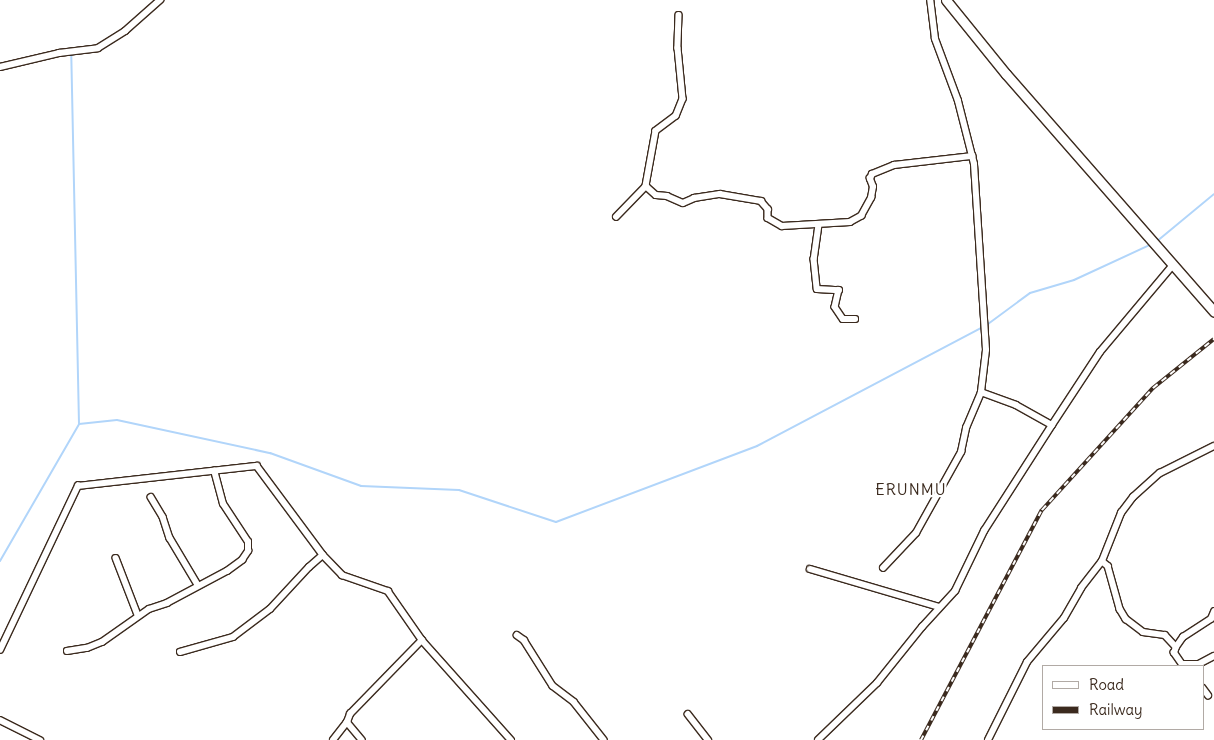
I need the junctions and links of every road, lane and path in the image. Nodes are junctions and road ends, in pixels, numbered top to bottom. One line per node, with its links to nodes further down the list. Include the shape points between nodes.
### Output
1 (160, 0): 5 (street, via 98,48)
2 (930, 0): 6 (street, via 935,39 958,101)
3 (946, 0): 10 (street, via 1006,74)
4 (679, 15): 7 (street, via 683,99 676,116 656,131)
5 (0, 67)
6 (972, 156): 9 (street, via 894,165 872,174 871,198 861,216 850,222); 13 (street, via 986,350)
7 (646, 186): 8 (street); 9 (street, via 656,195 683,203 710,195 761,201 768,209 768,218 782,226)
8 (616, 217)
9 (819, 225): 12 (street, via 814,259 817,289 839,290 835,307 843,319)
10 (1173, 265): 11 (street); 14 (street, via 1100,352)
11 (1214, 312)
12 (855, 319)
13 (981, 392): 14 (street, via 1016,405); 21 (street, via 966,428 961,452 950,474 916,533)
14 (1052, 425): 24 (street, via 984,531 955,591)
15 (1214, 446): 20 (street, via 1160,473 1142,487 1121,512)
16 (214, 471): 18 (street, via 257,466); 23 (street, via 223,504 248,542 248,551 228,571); 30 (street, via 78,486)
17 (150, 497): 23 (street)
18 (323, 555): 28 (street, via 342,575 388,591); 32 (street, via 270,610 233,637)
19 (116, 558): 26 (street)
20 (1102, 561): 29 (street, via 1108,566 1120,610 1126,619 1143,632 1165,635); 47 (street, via 1064,618 1027,662)
21 (883, 568)
22 (810, 569): 24 (street)
23 (198, 585): 26 (street)
24 (939, 607): 46 (street, via 877,683)
25 (1214, 612): 29 (street, via 1211,619 1183,637)
26 (138, 615): 31 (street, via 102,642)
27 (517, 635): 44 (street, via 524,640 553,686 574,702)
28 (422, 640): 39 (street, via 350,714); 43 (street)
29 (1176, 647): 34 (street, via 1174,653)
30 (0, 650)
31 (67, 651)
32 (180, 652)
33 (1214, 656): 34 (street, via 1199,664)
34 (1183, 665)
35 (1204, 689): 36 (street)
36 (1208, 695)
37 (688, 714): 45 (street)
38 (0, 720): 40 (street)
39 (347, 722): 41 (street); 42 (street)
40 (40, 740)
41 (332, 740)
42 (362, 740)
43 (511, 740)
44 (604, 740)
45 (708, 740)
46 (818, 740)
47 (988, 740)

